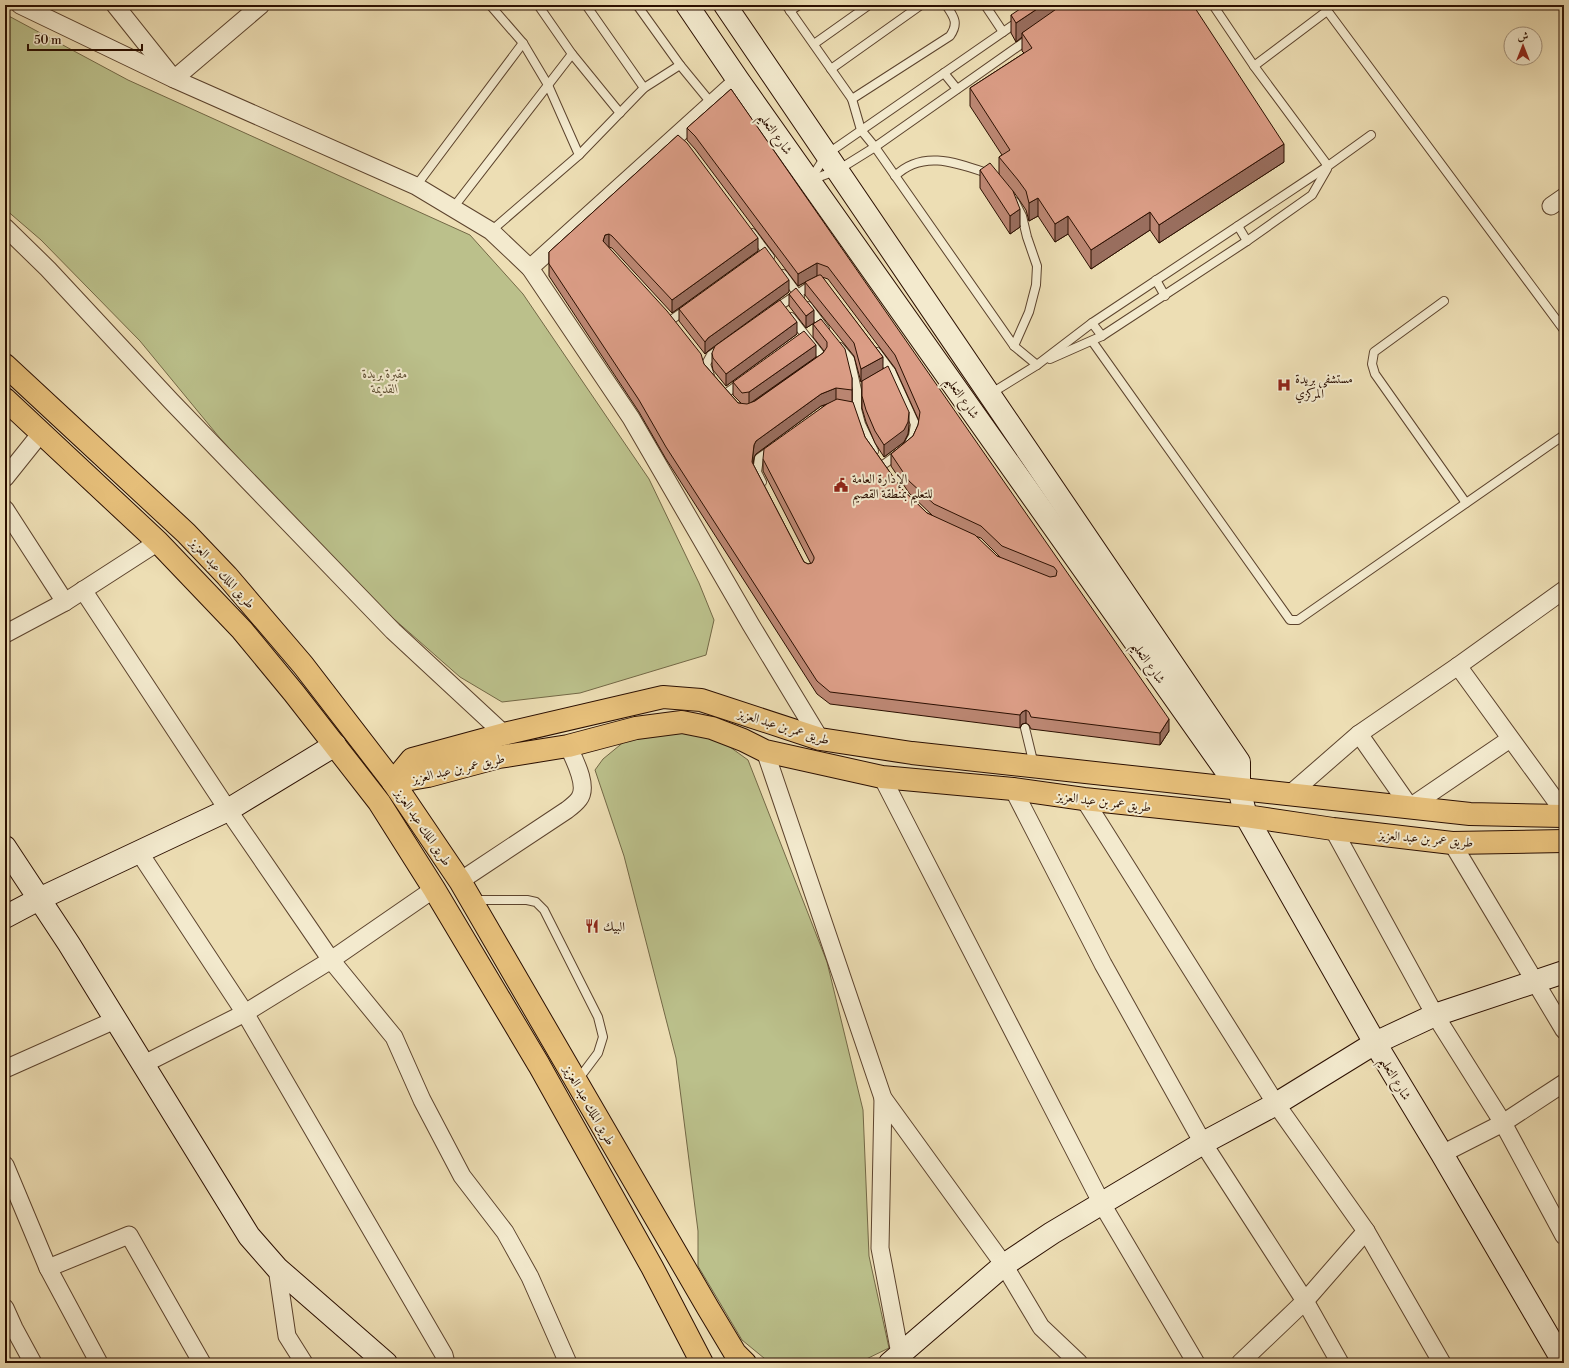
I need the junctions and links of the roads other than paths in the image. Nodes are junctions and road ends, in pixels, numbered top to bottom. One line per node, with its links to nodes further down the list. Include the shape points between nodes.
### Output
1 (20, 5): 28 (street)
2 (115, 5): 28 (street)
3 (261, 5): 28 (street)
4 (490, 5): 21 (lane)
5 (538, 5): 23 (lane)
6 (586, 5): 31 (lane)
7 (637, 5): 24 (lane)
8 (687, 5): 29 (street, شارع التعليم)
9 (725, 5): 40 (street, شارع التعليم)
10 (799, 5): 16 (lane)
11 (868, 5): 22 (lane)
12 (921, 5): 26 (lane)
13 (946, 5): 33 (lane, via 955,22 955,30 950,36)
14 (985, 5): 19 (lane)
15 (1213, 5): 25 (lane)
16 (788, 8): 22 (lane)
17 (1325, 8): 25 (lane); 64 (lane)
18 (1029, 14): 19 (lane)
19 (1003, 32): 27 (lane)
20 (1040, 32): 32 (lane)
21 (523, 43): 30 (lane); 45 (lane)
22 (814, 44): 26 (lane)
23 (572, 54): 30 (lane); 35 (lane)
24 (680, 65): 31 (lane); 34 (lane)
25 (1254, 66): 41 (lane)
26 (831, 69): 33 (lane)
27 (944, 73): 32 (lane); 36 (lane)
28 (174, 79): 45 (street)
29 (738, 80): 34 (street); 43 (street, شارع التعليم)
30 (548, 85): 39 (lane); 47 (lane)
31 (644, 88): 35 (lane)
32 (957, 90): 38 (lane)
33 (852, 99): 36 (lane)
34 (712, 104): 53 (street, via 678,139)
35 (620, 113): 39 (lane)
36 (861, 130): 38 (lane); 40 (lane)
37 (1371, 135): 41 (lane)
38 (874, 147): 40 (lane); 42 (lane)
39 (579, 155): 51 (lane)
40 (833, 162): 43 (lane); 43 (lane); 77 (street, شارع التعليم)
41 (1328, 166): 49 (lane); 52 (lane, via 1312,195)
42 (895, 176): 44 (lane, via 904,168 925,160 942,160 990,175); 70 (lane)
43 (810, 180): 104 (street, شارع التعليم)
44 (995, 180)
45 (416, 186): 47 (street)
46 (1009, 196): 70 (lane, via 1022,216 1037,266 1036,285 1029,312)
47 (453, 208): 51 (street)
48 (5, 226): 93 (street, via 393,630)
49 (1238, 226): 52 (lane); 54 (lane)
50 (747, 227): 56 (lane, via 763,254 777,267)
51 (491, 231): 53 (street)
52 (1247, 241): 57 (lane)
53 (530, 268): 95 (street, via 631,418)
54 (1156, 280): 57 (lane); 63 (lane)
55 (824, 283): 56 (lane, via 814,283)
56 (797, 293): 60 (lane); 65 (lane)
57 (1165, 296): 66 (lane)
58 (1444, 301): 84 (lane, via 1374,352 1372,364 1375,374)
59 (697, 302): 62 (lane)
60 (781, 305): 61 (lane); 65 (lane)
61 (768, 314)
62 (671, 320)
63 (1092, 323): 66 (lane); 71 (lane)
64 (1564, 330)
65 (811, 331): 73 (lane, via 822,357); 74 (lane, via 832,338 850,359 861,388 854,408 870,446 885,469 908,446 915,424)
66 (1102, 336): 67 (lane)
67 (1092, 341): 71 (lane); 84 (lane, via 1290,620 1298,620)
68 (730, 342): 75 (lane, via 703,361 708,373 723,392)
69 (872, 346): 74 (lane)
70 (1014, 346): 71 (lane)
71 (1037, 365): 77 (lane)
72 (5, 366): 102 (main road, طريق الملك عبد العزيز, via 186,533 227,576 303,665)
73 (808, 370)
74 (891, 371): 76 (lane)
75 (750, 376)
76 (878, 378)
77 (990, 394): 104 (street, شارع التعليم, via 1239,762)
78 (5, 398): 79 (main road, طريق الملك عبد العزيز)
79 (41, 433): 82 (street); 86 (main road, طريق الملك عبد العزيز)
80 (1564, 435): 84 (lane)
81 (777, 446): 83 (lane, via 759,458 757,472)
82 (5, 478)
83 (766, 491)
84 (1466, 503)
85 (5, 509): 89 (street)
86 (158, 542): 87 (street); 97 (main road, طريق الملك عبد العزيز, via 242,630)
87 (83, 590): 89 (street); 108 (street)
88 (1564, 590): 91 (street)
89 (65, 602): 90 (street)
90 (5, 634)
91 (1458, 666): 94 (street); 96 (street)
92 (1025, 728): 100 (lane)
93 (504, 734): 95 (main road, طريق عمر بن عبد العزيز, via 663,697 701,700); 102 (main road, طريق عمر بن عبد العزيز, via 412,759)
94 (1359, 734): 105 (street); 107 (street)
95 (820, 739): 100 (main road, طريق عمر بن عبد العزيز, via 912,753)
96 (1510, 739): 107 (street); 109 (street)
97 (335, 745): 108 (street); 118 (main road, طريق الملك عبد العزيز, via 379,802)
98 (568, 746): 99 (main road, طريق عمر بن عبد العزيز, via 636,728 682,722 712,728); 102 (main road, طريق عمر بن عبد العزيز, via 499,757 428,776); 117 (street, via 580,773 582,791 579,800)
99 (764, 751): 101 (main road, طريق عمر بن عبد العزيز); 134 (street)
100 (1034, 766): 104 (main road, طريق عمر بن عبد العزيز)
101 (882, 777): 103 (main road, طريق عمر بن عبد العزيز); 140 (street)
102 (393, 782): 117 (main road, طريق الملك عبد العزيز)
103 (1013, 789): 106 (main road, طريق عمر بن عبد العزيز); 137 (street, via 1103,964)
104 (1239, 789): 105 (main road, طريق عمر بن عبد العزيز); 110 (street, شارع التعليم)
105 (1289, 795): 107 (main road, طريق عمر بن عبد العزيز)
106 (1084, 799): 110 (main road, طريق عمر بن عبد العزيز); 135 (street)
107 (1410, 807): 111 (main road, طريق عمر بن عبد العزيز, via 1470,814)
108 (228, 810): 116 (street); 122 (street)
109 (1564, 812)
110 (1246, 816): 112 (main road, طريق عمر بن عبد العزيز); 129 (street, شارع التعليم)
111 (1564, 816)
112 (1333, 829): 114 (main road, طريق عمر بن عبد العزيز); 126 (street)
113 (1560, 842): 114 (main road, طريق عمر بن عبد العزيز)
114 (1452, 843): 124 (street)
115 (5, 847): 119 (street)
116 (139, 852): 119 (street); 125 (street)
117 (460, 881): 120 (main road, طريق الملك عبد العزيز)
118 (434, 889): 122 (street); 156 (main road, طريق الملك عبد العزيز, via 540,1065)
119 (39, 899): 121 (street); 127 (street)
120 (470, 900): 132 (main road, طريق الملك عبد العزيز); 132 (lane, via 527,900 536,902 544,910 598,1017 603,1036 598,1053)
121 (5, 917)
122 (331, 960): 125 (street); 155 (street, via 394,1037 422,1100 462,1176 505,1232 530,1277)
123 (1564, 972): 124 (street)
124 (1535, 982): 126 (street); 128 (street)
125 (245, 1014): 130 (street); 154 (street, via 444,1355)
126 (1435, 1015): 129 (street); 136 (street)
127 (115, 1020): 130 (street); 131 (street)
128 (1564, 1030)
129 (1375, 1043): 135 (street); 138 (street, شارع التعليم)
130 (142, 1065): 145 (street, via 249,1236)
131 (5, 1069)
132 (576, 1081): 157 (main road, طريق الملك عبد العزيز, via 708,1308 735,1353)
133 (1564, 1084): 136 (street)
134 (883, 1098): 143 (street); 148 (street, via 880,1248)
135 (1276, 1104): 137 (street); 141 (street)
136 (1503, 1123): 138 (street); 142 (street)
137 (1203, 1143): 140 (street); 146 (street)
138 (1442, 1154): 163 (street, شارع التعليم)
139 (5, 1165): 144 (street)
140 (1102, 1204): 143 (street); 159 (street)
141 (1366, 1231): 146 (street); 162 (street)
142 (1564, 1236)
143 (1004, 1264): 148 (street); 158 (street, via 1041,1327)
144 (48, 1268): 150 (street); 151 (street, via 129,1235)
145 (277, 1268): 152 (street, via 288,1336); 153 (street)
146 (1305, 1301): 160 (street); 161 (street)
147 (5, 1308): 149 (street)
148 (895, 1359)
149 (33, 1363)
150 (99, 1363)
151 (202, 1363)
152 (304, 1363)
153 (386, 1363)
154 (446, 1363)
155 (568, 1363)
156 (702, 1363)
157 (745, 1363)
158 (1079, 1363)
159 (1196, 1363)
160 (1240, 1363)
161 (1340, 1363)
162 (1442, 1363)
163 (1564, 1363)

